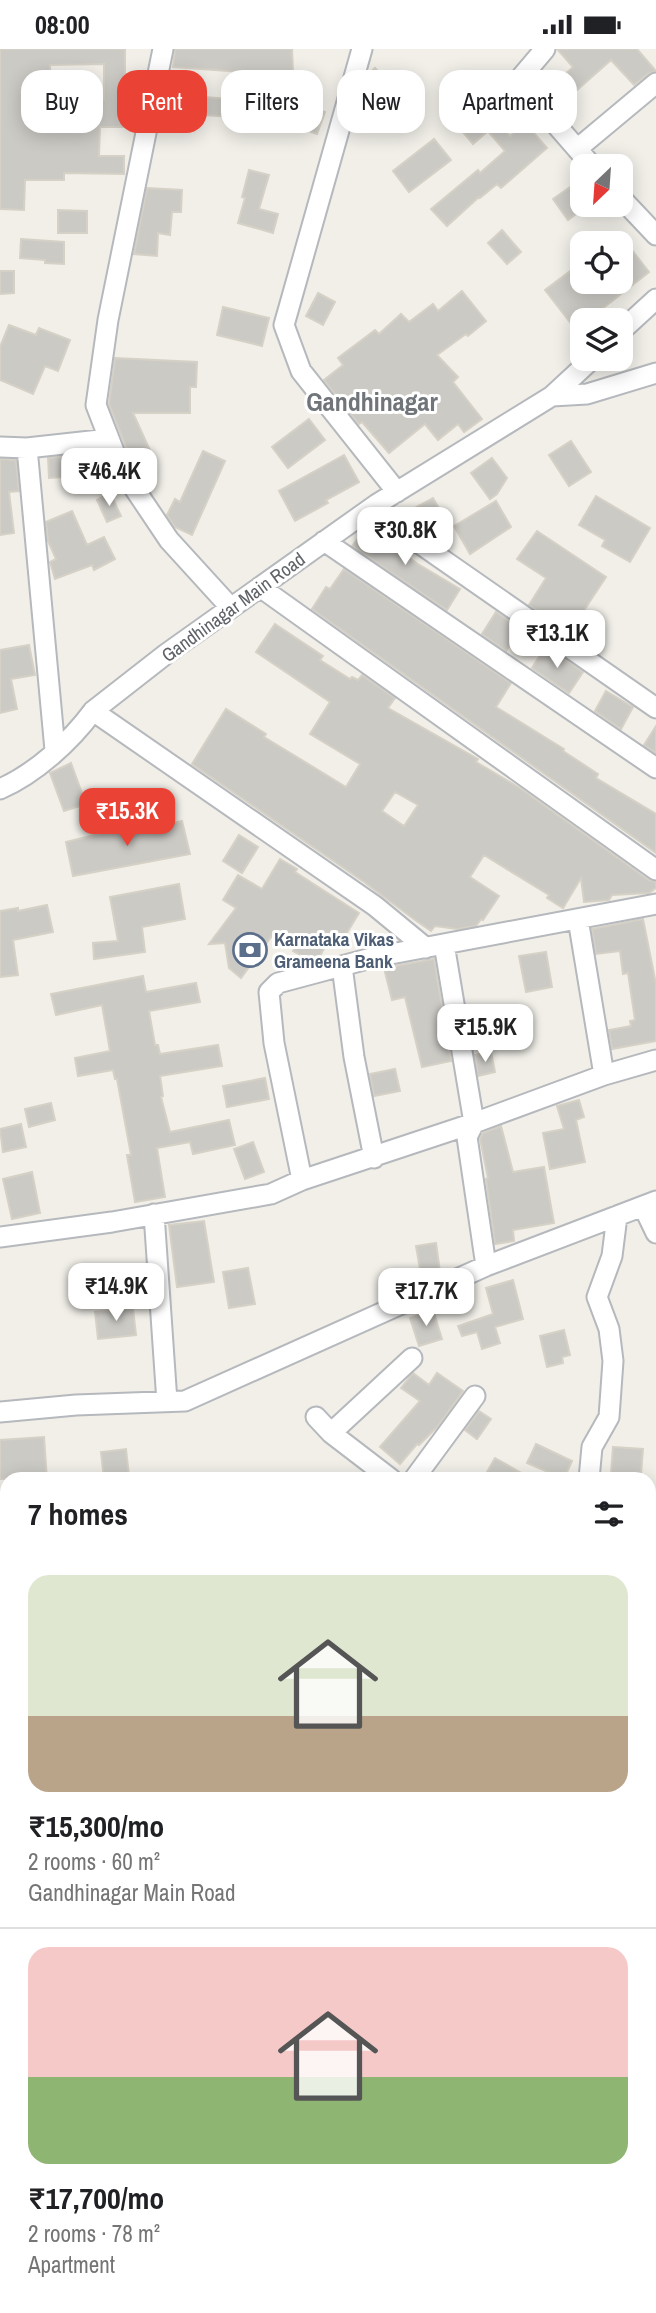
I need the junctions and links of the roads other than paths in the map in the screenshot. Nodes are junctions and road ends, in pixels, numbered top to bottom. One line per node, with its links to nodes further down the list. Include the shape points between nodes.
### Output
1 (163, 49): 14 (street, via 108,320 96,405)
2 (362, 49): 17 (street, via 284,325 301,371)
3 (545, 49): 5 (street, via 518,81)
4 (656, 83): 5 (street)
5 (576, 149): 6 (street)
6 (581, 154)
7 (634, 212): 8 (street)
8 (656, 236)
9 (656, 299): 10 (street)
10 (633, 320)
11 (579, 371): 13 (street, Gandhinagar Main Road)
12 (656, 373): 13 (street, via 587,394)
13 (552, 396): 17 (street, Gandhinagar Main Road)
14 (109, 439): 16 (street); 21 (street, via 120,467 169,540)
15 (0, 447): 16 (street)
16 (27, 448): 24 (street)
17 (397, 492): 18 (street, Gandhinagar Main Road)
18 (370, 509): 19 (street, Gandhinagar Main Road); 22 (street)
19 (324, 541): 20 (street, Gandhinagar Main Road); 25 (street)
20 (260, 587): 21 (street, Gandhinagar Main Road); 27 (street)
21 (231, 608): 23 (street, Gandhinagar Main Road)
22 (656, 708)
23 (93, 711): 24 (street, Gandhinagar Main Road); 30 (street)
24 (55, 750): 26 (street, Gandhinagar Main Road, via 18,781)
25 (656, 768)
26 (0, 789)
27 (656, 870)
28 (656, 904): 29 (street)
29 (578, 919): 30 (street); 33 (street)
30 (435, 946): 31 (street); 34 (street)
31 (342, 966): 35 (street); 36 (street, via 278,983 269,992 274,1042)
32 (656, 1060): 33 (street)
33 (604, 1075): 34 (street)
34 (474, 1123): 35 (street); 42 (street, via 467,1137)
35 (374, 1157): 36 (street)
36 (302, 1180): 38 (street, via 271,1193)
37 (649, 1203): 39 (street); 40 (street)
38 (154, 1214): 41 (street); 45 (street)
39 (617, 1216): 42 (street); 51 (street, via 612,1256 597,1297 609,1328 613,1361 609,1417 592,1447)
40 (656, 1233)
41 (0, 1237)
42 (486, 1266): 45 (street, via 185,1401)
43 (412, 1358): 48 (street)
44 (475, 1396): 50 (street)
45 (167, 1402): 46 (street)
46 (0, 1412)
47 (316, 1417): 48 (street)
48 (331, 1433): 49 (street)
49 (382, 1472)
50 (419, 1472)
51 (590, 1472)

